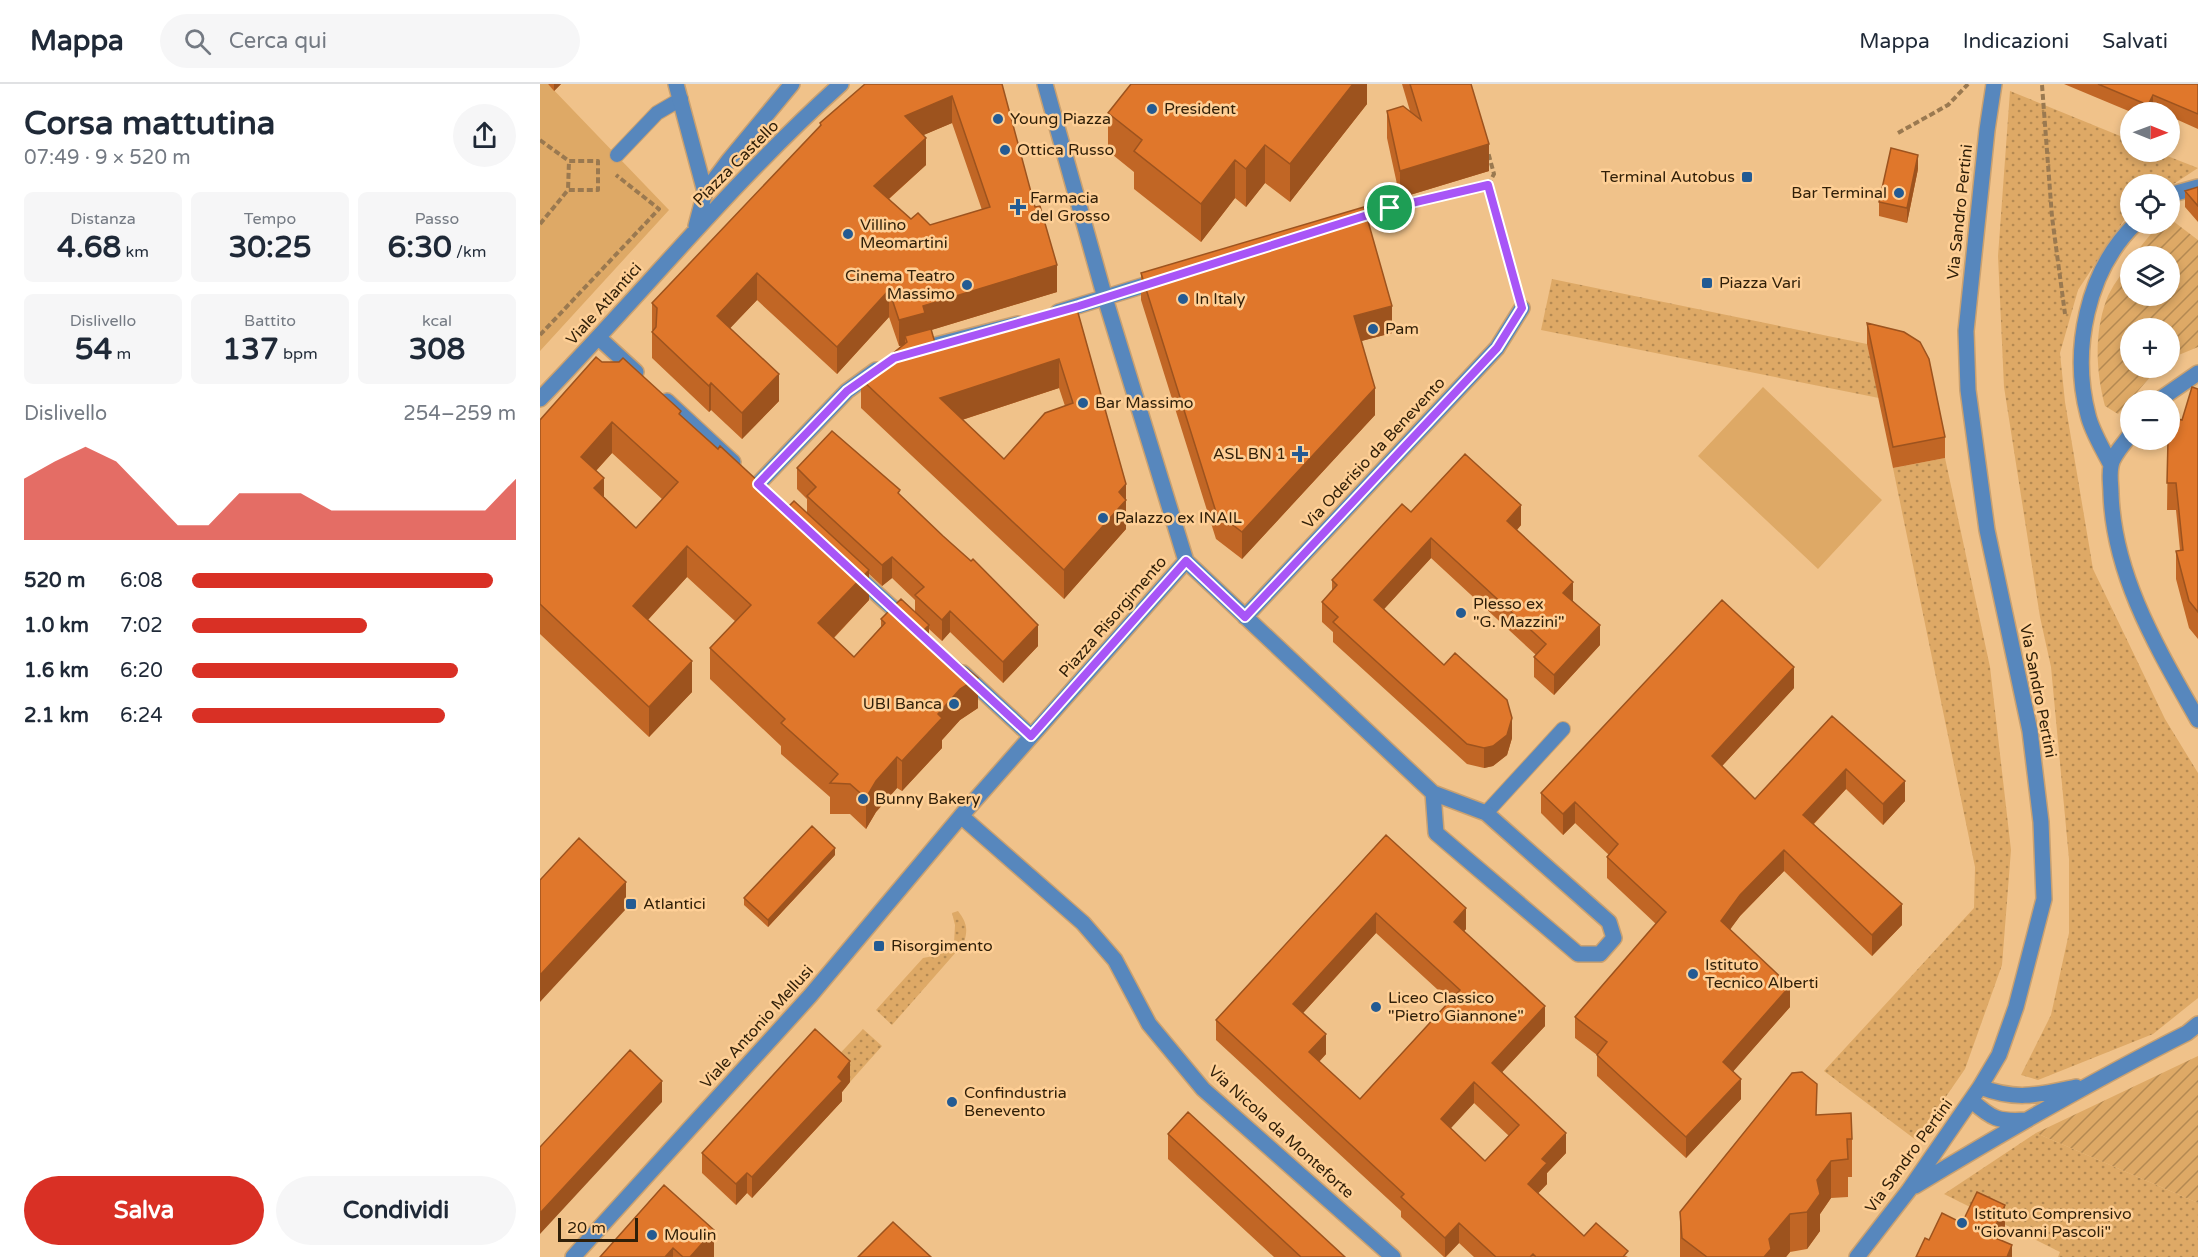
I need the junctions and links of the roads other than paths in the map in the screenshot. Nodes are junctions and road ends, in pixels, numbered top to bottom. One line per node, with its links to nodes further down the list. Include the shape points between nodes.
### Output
1 (676, 84): 6 (street, Piazza Castello)
2 (792, 84): 9 (street, Piazza Castello)
3 (1045, 84): 16 (street)
4 (1994, 84): 39 (street, Via Sandro Pertini, via 1966,331 1968,390 1987,530 2030,731 2041,822 2044,899 2016,1007 1999,1055)
5 (837, 87): 13 (street, Piazza Castello)
6 (681, 99): 7 (lane, via 657,113); 9 (street, Piazza Castello)
7 (617, 155)
8 (2198, 187): 10 (street)
9 (705, 192): 13 (street, Piazza Castello)
10 (2180, 192)
11 (1390, 208): 12 (street)
12 (1333, 226)
13 (694, 232): 18 (street, Viale Atlantici)
14 (2124, 234): 25 (street, via 2095,285 2083,328 2081,367 2088,416)
15 (1173, 276): 16 (street)
16 (1105, 298): 19 (street); 26 (street)
17 (1522, 308): 28 (street, Via Oderisio da Benevento, via 1497,348)
18 (599, 338): 20 (street, via 754,481 847,391); 23 (street, Viale Atlantici)
19 (916, 351)
20 (894, 358)
21 (2198, 373): 22 (street)
22 (2173, 390)
23 (540, 399)
24 (2120, 450): 25 (street)
25 (2110, 465): 31 (street, via 2112,509 2127,580 2159,652)
26 (1186, 561): 28 (street, Piazza Risorgimento); 33 (street, Piazza Risorgimento)
27 (844, 564): 29 (street)
28 (1245, 617): 34 (street, Piazza Risorgimento)
29 (922, 635)
30 (948, 659): 33 (street)
31 (2198, 720)
32 (1563, 729): 35 (lane)
33 (1031, 736): 36 (street, Piazza Risorgimento)
34 (1433, 793): 35 (street, Piazza Risorgimento); 35 (street, Piazza Risorgimento, via 1436,833 1578,954 1600,954 1614,938 1609,922)
35 (1486, 813)
36 (961, 816): 42 (street, Viale Antonio Mellusi, via 810,996); 43 (street, Via Nicola da Monteforte, via 1083,923 1115,960 1149,1023 1203,1089)
37 (2198, 1024): 38 (street)
38 (2085, 1085): 39 (street, via 2031,1097); 40 (street)
39 (1975, 1093): 40 (street, via 1990,1117); 41 (street, Via Sandro Pertini)
40 (2030, 1120): 41 (street)
41 (1909, 1190): 44 (street, Via Sandro Pertini)
42 (573, 1257)
43 (1393, 1257)
44 (1857, 1257)

